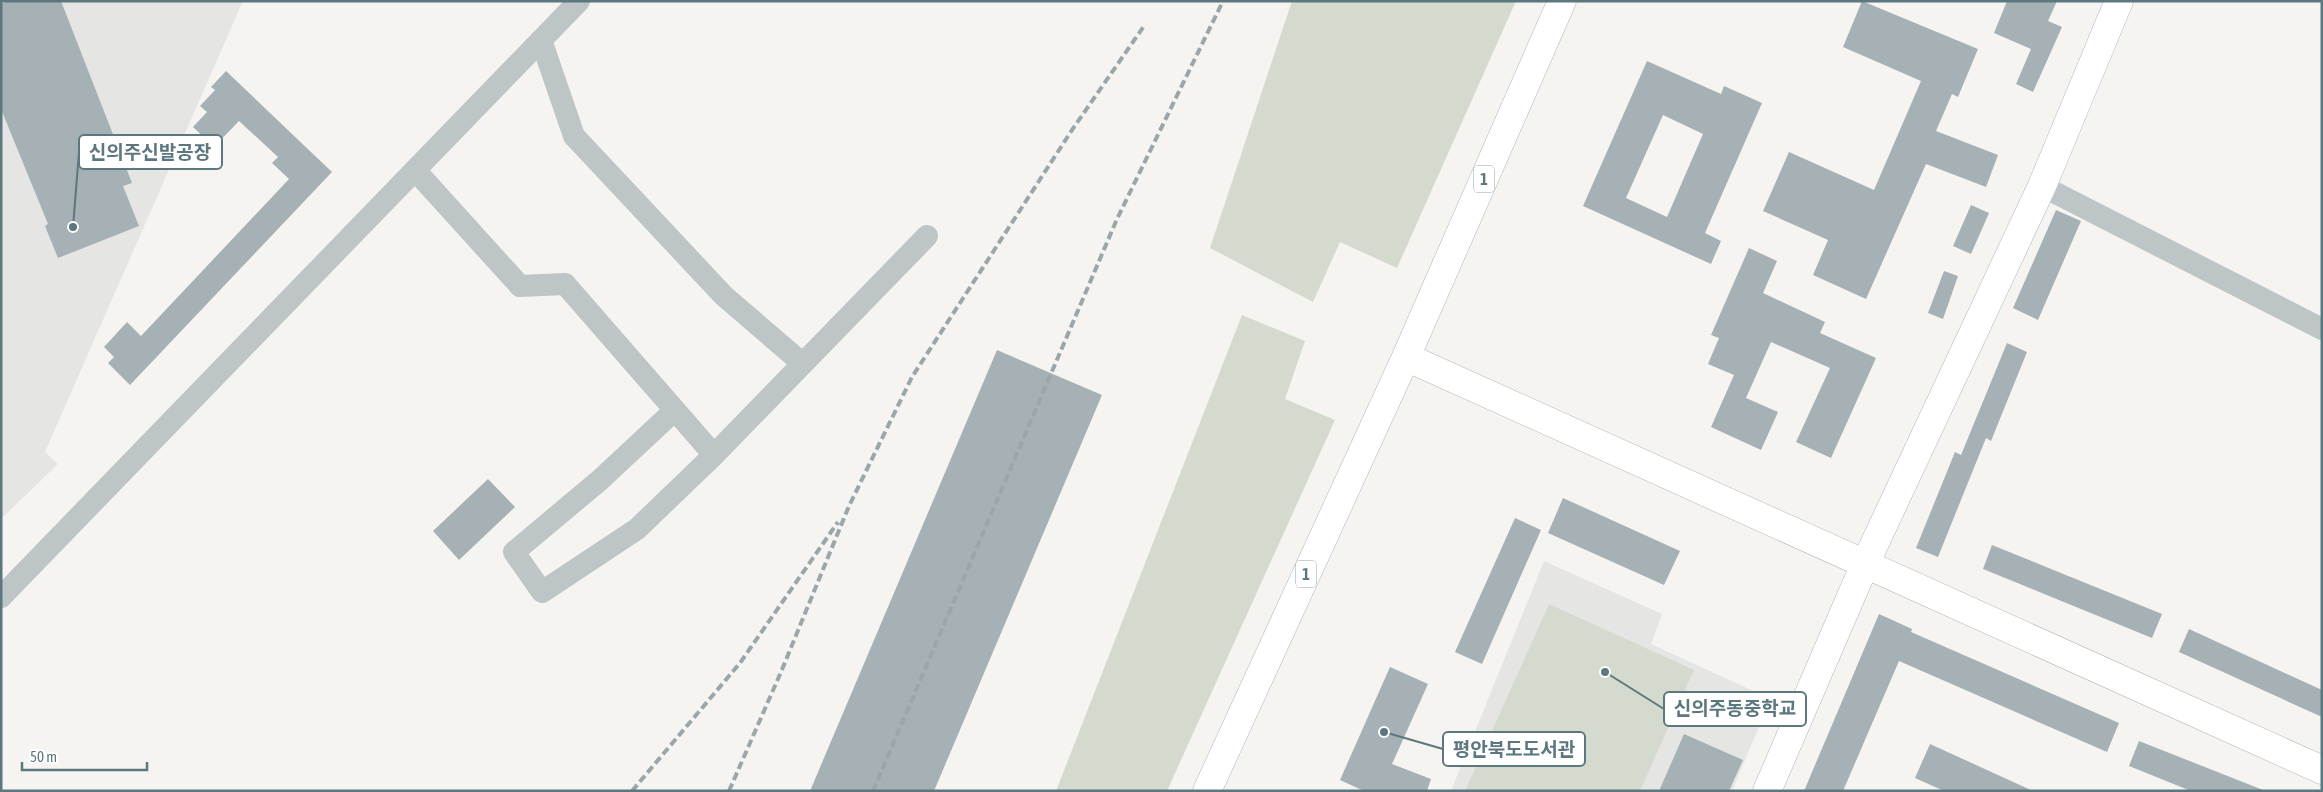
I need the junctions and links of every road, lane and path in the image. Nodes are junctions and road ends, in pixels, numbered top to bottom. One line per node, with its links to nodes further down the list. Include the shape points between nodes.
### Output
1 (579, 1): 4 (street)
2 (1562, 1): 9 (main road, 1)
3 (2119, 1): 6 (main road)
4 (541, 40): 5 (street); 10 (street, via 574,136 724,296)
5 (415, 170): 11 (street, via 520,286 565,284); 14 (street)
6 (2042, 186): 8 (street); 13 (main road)
7 (927, 236): 10 (street)
8 (2322, 329)
9 (1406, 357): 13 (main road); 16 (main road, 1)
10 (802, 363): 12 (street)
11 (674, 410): 12 (street); 12 (street, via 600,480 514,552 542,592 638,529)
12 (714, 455)
13 (1865, 564): 15 (main road); 17 (main road)
14 (1, 598)
15 (2322, 770)
16 (1206, 791)
17 (1767, 791)

